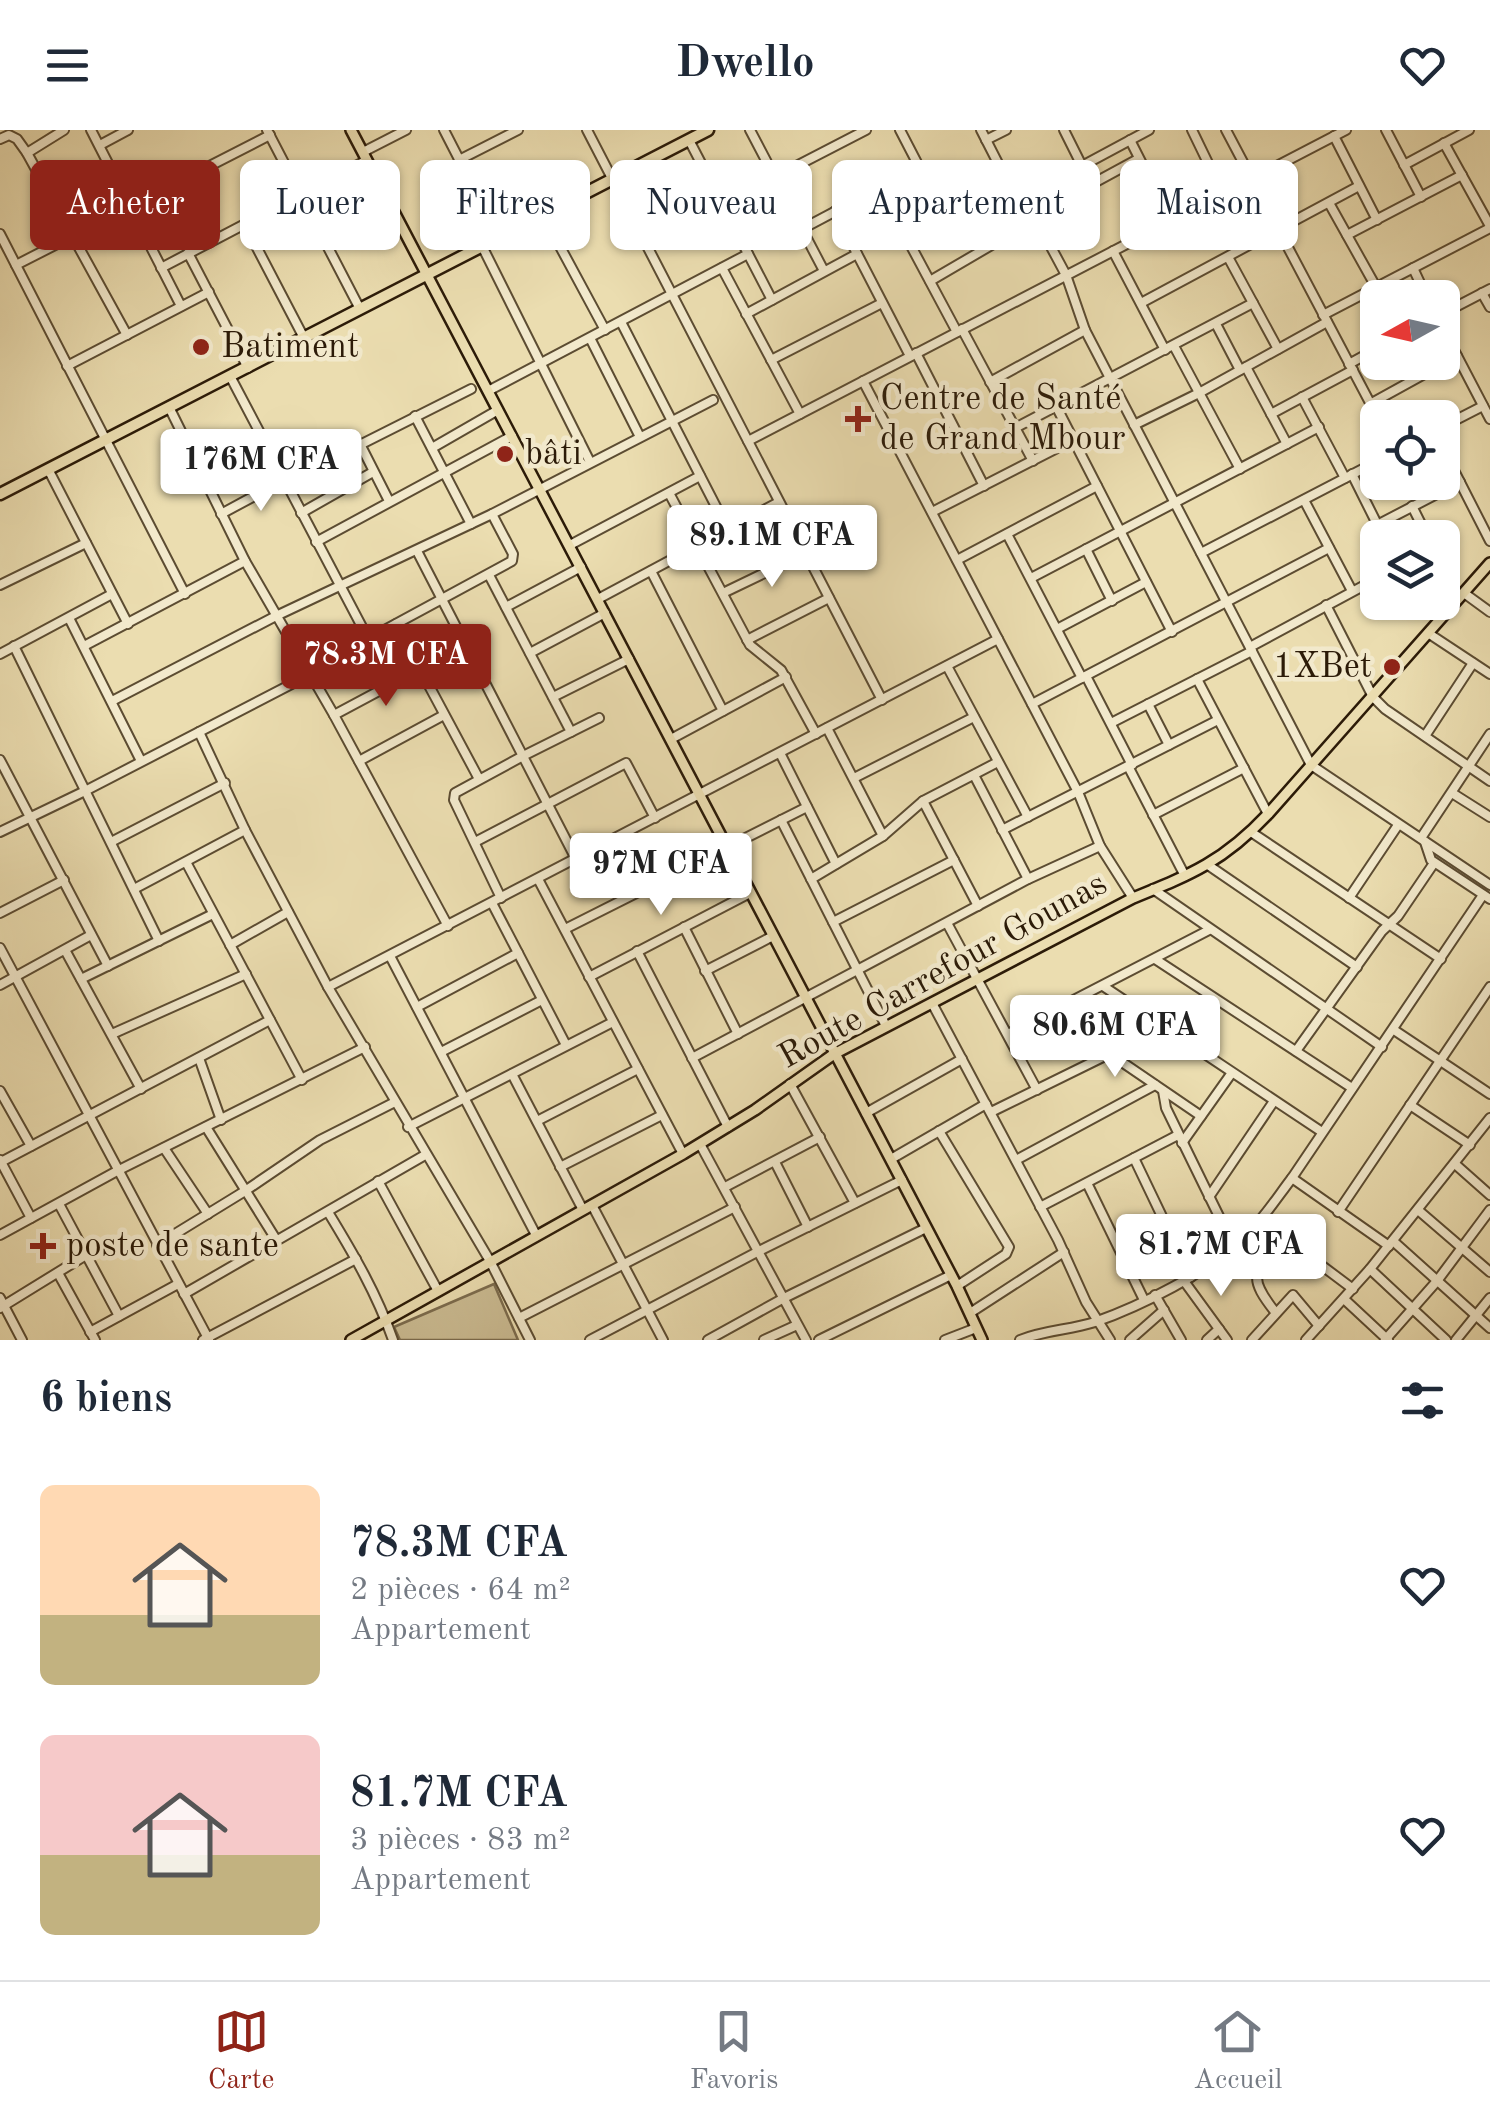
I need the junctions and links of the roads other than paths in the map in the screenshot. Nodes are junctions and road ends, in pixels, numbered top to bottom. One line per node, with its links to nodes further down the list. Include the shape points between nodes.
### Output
1 (19, 130): 26 (street)
2 (64, 130): 32 (street)
3 (91, 130): 31 (street)
4 (351, 130): 33 (main road)
5 (406, 130): 33 (street)
6 (444, 130): 40 (street)
7 (518, 130): 24 (street)
8 (587, 130): 53 (street)
9 (708, 130): 27 (highway)
10 (750, 130): 43 (street)
11 (866, 130): 44 (street)
12 (900, 130): 45 (street)
13 (981, 130): 28 (street)
14 (1006, 130): 28 (street)
15 (1064, 130): 47 (street)
16 (1149, 130): 29 (street)
17 (1192, 130): 49 (street)
18 (1226, 130): 50 (street)
19 (1346, 130): 25 (street)
20 (1386, 130): 52 (street)
21 (1468, 130): 30 (street)
22 (125, 131): 31 (street)
23 (268, 132): 37 (street); 38 (street)
24 (499, 134): 40 (street)
25 (1334, 136): 51 (street); 56 (street)
26 (5, 137): 32 (street)
27 (689, 140): 41 (highway); 42 (street)
28 (986, 140): 46 (street)
29 (1130, 140): 34 (street); 48 (street)
30 (1444, 143): 52 (street); 54 (street)
31 (100, 146): 36 (street)
32 (28, 153): 35 (street)
33 (365, 156): 39 (street); 93 (main road)
34 (1138, 159): 55 (street)
35 (32, 160)
36 (107, 160)
37 (216, 160)
38 (282, 160)
39 (358, 160)
40 (459, 160)
41 (650, 160)
42 (699, 160)
43 (766, 160)
44 (808, 160)
45 (915, 160)
46 (996, 160)
47 (1079, 160)
48 (1093, 160)
49 (1207, 160)
50 (1242, 160)
51 (1288, 160)
52 (1404, 165): 57 (street)
53 (610, 175)
54 (1462, 176): 57 (street); 62 (street)
55 (1100, 179)
56 (1359, 186): 58 (street); 60 (street)
57 (1421, 198): 60 (street)
58 (1329, 203): 59 (street); 64 (street)
59 (1298, 220)
60 (1376, 220): 64 (street)
61 (240, 226): 84 (street)
62 (1490, 227): 91 (street)
63 (0, 234): 88 (street)
64 (1347, 235): 95 (street)
65 (812, 248): 92 (street)
66 (1120, 248): 83 (street)
67 (45, 250): 88 (street)
68 (80, 250): 118 (street)
69 (152, 250): 89 (street)
70 (258, 250): 119 (street)
71 (329, 250): 110 (street)
72 (474, 250): 93 (highway)
73 (484, 250): 127 (street)
74 (562, 250): 115 (street)
75 (649, 250): 101 (street)
76 (746, 250): 85 (street)
77 (855, 250): 86 (street)
78 (913, 250): 98 (street)
79 (982, 250): 98 (street)
80 (1052, 250): 94 (street)
81 (1241, 250): 87 (street)
82 (1290, 250): 112 (street)
83 (1114, 251): 94 (street); 105 (street)
84 (188, 254): 89 (street); 100 (street)
85 (748, 254): 90 (street); 103 (street)
86 (857, 254): 92 (street); 104 (street)
87 (1228, 257): 105 (street); 106 (street)
88 (16, 265): 128 (street)
89 (161, 268): 108 (street)
90 (722, 268): 101 (street); 111 (street)
91 (1413, 268): 96 (street); 97 (street)
92 (824, 271): 103 (street)
93 (427, 274): 110 (highway); 138 (main road)
94 (1066, 275): 116 (street); 117 (street)
95 (1372, 280)
96 (1391, 280)
97 (1419, 280)
98 (930, 281): 117 (street)
99 (1486, 291): 107 (street); 109 (street)
100 (209, 292): 108 (street); 130 (street)
101 (672, 295): 113 (street); 161 (street)
102 (1360, 298): 112 (street)
103 (772, 300): 111 (street)
104 (882, 302): 123 (street); 124 (street)
105 (1141, 303): 121 (street)
106 (1253, 303): 114 (street); 122 (street)
107 (1460, 305)
108 (181, 306): 118 (street)
109 (1490, 307)
110 (360, 309): 119 (highway)
111 (746, 314): 124 (street)
112 (1326, 318): 122 (street); 129 (street)
113 (621, 322): 115 (street); 153 (street)
114 (1216, 324): 121 (street); 131 (street)
115 (605, 330): 120 (street)
116 (1085, 330): 133 (street); 136 (street)
117 (960, 331): 123 (street); 136 (street)
118 (127, 335): 128 (street)
119 (304, 338): 130 (highway)
120 (590, 338): 127 (street); 158 (street)
121 (1169, 348): 133 (street); 139 (street)
122 (1278, 350): 131 (street)
123 (913, 355): 135 (street); 177 (street)
124 (771, 360): 148 (street)
125 (1460, 360): 145 (street)
126 (1360, 361): 129 (street)
127 (542, 363): 138 (street); 165 (street)
128 (67, 366): 159 (street)
129 (1351, 367): 140 (street); 142 (street)
130 (248, 368): 132 (highway)
131 (1243, 369): 139 (street); 149 (street)
132 (230, 376): 146 (highway); 175 (street)
133 (1110, 378): 144 (street); 154 (street)
134 (1414, 380): 143 (street)
135 (864, 381): 148 (street); 188 (street)
136 (990, 382): 156 (street)
137 (471, 389): 150 (street)
138 (488, 392): 147 (main road)
139 (1199, 393): 154 (street); 167 (street)
140 (1302, 397): 149 (street); 155 (street)
141 (713, 400): 153 (street)
142 (1368, 400)
143 (1377, 400)
144 (1056, 406): 156 (street); 160 (street)
145 (1483, 406): 151 (street); 152 (street)
146 (168, 408): 159 (highway); 190 (street)
147 (498, 410): 157 (main road); 164 (street)
148 (800, 414): 161 (street)
149 (1270, 414): 163 (street)
150 (415, 416): 162 (street); 164 (street)
151 (1460, 418)
152 (1490, 420)
153 (672, 421): 158 (street); 173 (street)
154 (1134, 425): 186 (street)
155 (1319, 427): 163 (street); 174 (street)
156 (1015, 428): 166 (street)
157 (512, 436): 172 (street); 179 (main road)
158 (640, 437): 165 (street)
159 (104, 440): 168 (highway); 224 (street)
160 (1074, 440): 166 (street); 178 (street)
161 (748, 441): 185 (street)
162 (360, 444): 170 (street); 171 (street)
163 (1287, 444): 167 (street)
164 (432, 448): 172 (street)
165 (590, 462): 179 (street)
166 (1032, 462): 177 (street)
167 (1240, 469): 186 (street)
168 (48, 470): 181 (highway); 201 (street)
169 (1360, 470): 174 (street)
170 (306, 472)
171 (373, 472): 184 (street); 189 (street)
172 (445, 472): 184 (street); 195 (street)
173 (700, 476): 180 (street); 196 (street)
174 (1348, 476): 182 (street); 192 (street)
175 (284, 480): 189 (street); 190 (street)
176 (1460, 482): 200 (street)
177 (984, 486): 188 (street)
178 (1097, 486): 197 (street); 198 (street)
179 (540, 488): 191 (street); 202 (main road)
180 (668, 493): 202 (street); 203 (street)
181 (0, 494)
182 (1304, 500): 204 (street); 208 (street)
183 (1424, 500): 187 (street)
184 (390, 501): 199 (street)
185 (780, 502): 196 (street); 207 (street)
186 (1175, 503): 197 (street); 208 (street)
187 (1412, 506): 193 (street); 194 (street)
188 (932, 512): 209 (street)
189 (300, 513): 199 (street)
190 (221, 514): 210 (street)
191 (492, 514): 195 (street); 214 (street, via 514,558)
192 (1375, 520)
193 (1387, 520)
194 (1419, 520)
195 (471, 524): 206 (street)
196 (726, 528): 203 (street)
197 (1120, 532): 205 (street); 216 (street)
198 (1007, 534): 209 (street); 215 (street)
199 (316, 542): 219 (street)
200 (1490, 542)
201 (86, 543): 217 (street); 223 (street)
202 (570, 545): 212 (main road)
203 (698, 545): 213 (street); 222 (street)
204 (1329, 548): 220 (street); 230 (street)
205 (1086, 549): 215 (street); 229 (street)
206 (417, 550): 219 (street); 228 (street)
207 (806, 553): 222 (street); 227 (street)
208 (1201, 553): 230 (street)
209 (957, 560): 243 (street)
210 (245, 561): 224 (street); 235 (street)
211 (1490, 563): 225 (main road, Route Carrefour Gounas)
212 (581, 568): 226 (main road); 232 (street)
213 (651, 571): 226 (street); 266 (street)
214 (489, 575): 228 (street); 232 (street)
215 (1031, 578): 239 (street)
216 (1146, 582): 229 (street); 240 (street)
217 (0, 585)
218 (1360, 587): 220 (street)
219 (339, 588): 235 (street); 242 (street)
220 (1352, 591): 231 (street)
221 (1460, 592): 225 (street)
222 (723, 593): 244 (street)
223 (112, 594): 236 (street); 237 (street)
224 (185, 594): 237 (street)
225 (1462, 595): 233 (street); 241 (main road, Route Carrefour Gounas)
226 (598, 598): 234 (main road)
227 (829, 598): 244 (street); 262 (street)
228 (442, 600): 238 (street); 282 (street)
229 (1112, 600): 239 (street)
230 (1227, 603): 240 (street); 247 (street)
231 (1326, 606): 247 (street); 261 (street)
232 (506, 608): 248 (street)
233 (1490, 612)
234 (605, 613): 248 (street); 250 (main road)
235 (276, 616): 254 (street); 263 (street)
236 (70, 618): 245 (street); 246 (street)
237 (128, 624): 246 (street)
238 (396, 624): 242 (street); 253 (street)
239 (1058, 629): 257 (street)
240 (1172, 632): 257 (street)
241 (1428, 633): 251 (street); 261 (main road, Route Carrefour Gounas)
242 (368, 639): 259 (street)
243 (998, 639): 252 (street); 264 (street)
244 (747, 640): 256 (street)
245 (14, 646): 249 (street); 296 (street)
246 (84, 646): 263 (street)
247 (1251, 649): 258 (street); 288 (street)
248 (530, 653): 260 (street)
249 (0, 654)
250 (629, 659): 260 (street); 279 (main road)
251 (1473, 663): 255 (street); 278 (street)
252 (947, 666): 262 (street); 269 (street)
253 (420, 669): 259 (street); 267 (street)
254 (311, 674): 268 (street); 274 (street)
255 (1490, 674)
256 (786, 677): 266 (street); 276 (street)
257 (1084, 677): 264 (street); 272 (street)
258 (1197, 679): 265 (street); 271 (street)
259 (392, 684): 268 (street)
260 (552, 697): 275 (street)
261 (1373, 697): 278 (street); 288 (main road, Route Carrefour Gounas)
262 (882, 700): 273 (street)
263 (112, 701): 284 (street)
264 (1032, 704): 297 (street)
265 (1148, 704): 272 (street); 280 (street)
266 (723, 711): 279 (street)
267 (444, 715): 285 (street); 293 (street)
268 (334, 716): 285 (street)
269 (974, 717): 286 (street); 292 (street)
270 (599, 718): 275 (street)
271 (1218, 720): 280 (street); 290 (street)
272 (1111, 722): 287 (street)
273 (828, 728): 276 (street); 292 (street)
274 (198, 732): 284 (street); 295 (street)
275 (570, 732): 282 (street)
276 (816, 734): 281 (street)
277 (1490, 734): 289 (street)
278 (1425, 736): 289 (street)
279 (671, 739): 299 (main road)
280 (1169, 745): 287 (street)
281 (780, 753): 299 (street); 302 (street)
282 (523, 756): 293 (street); 301 (street)
283 (0, 760): 307 (street)
284 (141, 761): 296 (street)
285 (359, 762): 349 (street)
286 (998, 762): 291 (street); 305 (street)
287 (1130, 765): 297 (street); 304 (street)
288 (1311, 765): 303 (main road, Route Carrefour Gounas); 310 (street)
289 (1468, 766): 294 (street); 298 (street)
290 (1244, 768): 303 (street); 304 (street)
291 (974, 774): 300 (street); 312 (street)
292 (854, 778): 315 (street)
293 (479, 779): 318 (street, via 454,797)
294 (1490, 781)
295 (224, 783): 311 (street); 317 (street)
296 (84, 791): 307 (street); 317 (street)
297 (1078, 792): 305 (street); 319 (street)
298 (1452, 792): 306 (street); 316 (street)
299 (700, 795): 308 (street); 320 (main road)
300 (923, 802): 315 (street); 322 (street)
301 (548, 804): 308 (street, via 626,763); 318 (street); 321 (street)
302 (806, 808): 309 (street); 325 (street)
303 (1268, 814): 314 (main road, Route Carrefour Gounas)
304 (1153, 815): 328 (street)
305 (1028, 817): 312 (street)
306 (1490, 817)
307 (30, 818): 313 (street); 332 (street)
308 (655, 818): 321 (street)
309 (780, 820): 320 (street); 330 (street)
310 (1398, 825): 316 (street); 340 (street)
311 (245, 830): 323 (street); 343 (street)
312 (1002, 830): 331 (street)
313 (0, 832)
314 (1251, 832): 326 (main road, Route Carrefour Gounas); 340 (street)
315 (884, 836): 325 (street)
316 (1423, 840): 324 (street); 327 (street)
317 (111, 842): 335 (street)
318 (475, 842): 341 (street)
319 (1100, 846): 331 (street); 339 (street)
320 (727, 847): 337 (main road); 351 (street)
321 (576, 859): 329 (street)
322 (954, 860): 342 (street); 346 (street)
323 (186, 862): 335 (street); 345 (street)
324 (1434, 862): 333 (street); 348 (street)
325 (836, 864): 330 (street)
326 (1208, 865): 328 (main road, Route Carrefour Gounas); 365 (street)
327 (1467, 870): 333 (street); 334 (street)
328 (1184, 876): 336 (main road, Route Carrefour Gounas)
329 (538, 879): 341 (street); 351 (street)
330 (811, 879): 346 (street)
331 (1028, 879): 342 (street)
332 (64, 880): 344 (street); 353 (street)
333 (1461, 880): 338 (street)
334 (1490, 886)
335 (134, 890): 355 (street)
336 (1154, 890): 339 (main road, Route Carrefour Gounas); 352 (street)
337 (750, 893): 350 (street); 354 (main road)
338 (1487, 897): 362 (street)
339 (1133, 898): 371 (main road, Route Carrefour Gounas)
340 (1349, 898): 348 (street)
341 (496, 901): 349 (street); 360 (street)
342 (978, 906): 347 (street)
343 (288, 912): 356 (street); 375 (street)
344 (0, 913)
345 (213, 914): 355 (street); 356 (street)
346 (834, 922): 366 (street)
347 (948, 923): 366 (street); 371 (street)
348 (1388, 925): 362 (street); 365 (street)
349 (448, 926): 361 (street)
350 (684, 927): 359 (street); 367 (street)
351 (564, 929): 369 (street)
352 (1209, 930): 363 (street); 381 (street)
353 (91, 934): 358 (street); 364 (street)
354 (773, 936): 367 (street); 377 (main road)
355 (160, 940): 364 (street)
356 (230, 945): 368 (street)
357 (0, 948): 370 (street)
358 (65, 950): 370 (street); 372 (street)
359 (637, 951): 369 (street); 398 (street)
360 (518, 953): 378 (street); 380 (street)
361 (390, 956): 375 (street); 380 (street)
362 (1441, 959): 386 (street)
363 (1155, 960): 374 (street); 393 (street)
364 (108, 966): 372 (street)
365 (1358, 967): 381 (street)
366 (857, 969): 377 (street); 385 (street)
367 (705, 971): 388 (street)
368 (246, 974): 383 (street); 387 (street)
369 (589, 976): 384 (street)
370 (16, 977): 373 (street); 421 (street)
371 (977, 978): 379 (main road, Route Carrefour Gounas); 389 (street)
372 (81, 979): 387 (street)
373 (0, 986)
374 (1103, 986): 382 (street); 403 (street)
375 (328, 987): 392 (street)
376 (1490, 987): 400 (street)
377 (805, 997): 388 (street); 395 (main road)
378 (542, 1000): 390 (street); 394 (street)
379 (932, 1003): 385 (main road, Route Carrefour Gounas); 399 (street)
380 (417, 1006): 394 (street)
381 (1327, 1010): 391 (street); 393 (street)
382 (1050, 1013): 389 (street); 396 (street)
383 (270, 1020): 397 (street); 405 (street)
384 (613, 1022): 390 (street); 401 (street)
385 (886, 1026): 395 (main road, Route Carrefour Gounas)
386 (1394, 1030): 391 (street); 400 (street)
387 (112, 1034): 409 (street)
388 (738, 1034): 398 (street)
389 (1008, 1034): 410 (street)
390 (566, 1045): 402 (street)
391 (1382, 1046): 408 (street)
392 (365, 1047): 405 (street); 415 (street)
393 (1296, 1051): 408 (street)
394 (441, 1052): 413 (street)
395 (834, 1054): 406 (main road, Route Carrefour Gounas); 418 (main road)
396 (1109, 1054): 407 (street); 410 (street)
397 (199, 1058): 409 (street); 423 (street)
398 (692, 1058): 427 (street)
399 (962, 1059): 417 (street); 418 (street)
400 (1439, 1061): 412 (street); 416 (street)
401 (638, 1069): 419 (street); 424 (street)
402 (512, 1074): 413 (street); 424 (street)
403 (1231, 1074): 414 (street); 420 (street)
404 (1490, 1078): 412 (street)
405 (302, 1080): 423 (street)
406 (790, 1084): 427 (main road, Route Carrefour Gounas); 430 (street)
407 (1159, 1088): 420 (street); 431 (street); 440 (street)
408 (1352, 1088): 429 (street)
409 (141, 1089): 421 (street)
410 (1037, 1090): 417 (street)
411 (0, 1091): 434 (street)
412 (1486, 1092)
413 (464, 1099): 426 (street); 469 (street)
414 (1274, 1101): 429 (street); 453 (street)
415 (395, 1102): 426 (street); 451 (street, via 320,1140)
416 (1410, 1105): 433 (street); 462 (street)
417 (989, 1108): 428 (street); 440 (street)
418 (866, 1114): 439 (main road)
419 (662, 1116): 437 (street); 444 (street)
420 (1201, 1116): 431 (street)
421 (88, 1117): 434 (street); 445 (street)
422 (1490, 1119): 433 (street)
423 (222, 1120): 425 (street)
424 (537, 1120): 444 (street)
425 (206, 1127): 435 (street); 451 (street)
426 (408, 1127): 436 (street)
427 (728, 1127): 432 (main road, Route Carrefour Gounas)
428 (939, 1132): 439 (street); 489 (street, via 1009,1247)
429 (1322, 1132): 446 (street)
430 (820, 1137): 442 (street); 454 (street)
431 (1180, 1139): 438 (street); 453 (street)
432 (700, 1144): 437 (main road, Route Carrefour Gounas); 450 (street)
433 (1470, 1145): 443 (street)
434 (31, 1146): 441 (street)
435 (164, 1148): 445 (street); 463 (street)
436 (425, 1154): 448 (street); 480 (street)
437 (683, 1154): 456 (main road, Route Carrefour Gounas)
438 (1134, 1158): 449 (street); 486 (street)
439 (890, 1159): 447 (main road)
440 (1016, 1160): 458 (street)
441 (0, 1161): 464 (street)
442 (775, 1162): 450 (street); 466 (street)
443 (1455, 1164): 452 (street); 459 (street)
444 (560, 1168): 456 (street)
445 (117, 1171): 455 (street); 473 (street)
446 (1292, 1178): 462 (street); 465 (street)
447 (902, 1180): 454 (street); 467 (main road)
448 (378, 1181): 461 (street); 491 (street)
449 (1086, 1183): 458 (street); 497 (street)
450 (725, 1188): 457 (street)
451 (245, 1191): 463 (street); 471 (street)
452 (1490, 1195)
453 (1210, 1197): 474 (street)
454 (855, 1203): 466 (street)
455 (60, 1204): 464 (street); 478 (street)
456 (587, 1207): 469 (main road, Route Carrefour Gounas); 481 (street)
457 (736, 1207): 476 (street); 481 (street)
458 (1040, 1207): 477 (street)
459 (1418, 1210): 472 (street); 475 (street)
460 (1490, 1210): 475 (street)
461 (328, 1212): 471 (street); 479 (street)
462 (1338, 1212): 472 (street)
463 (208, 1214): 473 (street)
464 (31, 1218): 468 (street)
465 (1261, 1220): 470 (street); 474 (street)
466 (808, 1227): 476 (street)
467 (926, 1228): 485 (main road); 494 (street)
468 (0, 1235)
469 (536, 1235): 480 (main road, Route Carrefour Gounas)
470 (1286, 1239): 490 (street); 503 (street, via 1256,1278)
471 (277, 1240): 492 (street)
472 (1391, 1244): 482 (street); 487 (street)
473 (158, 1245): 488 (street)
474 (1234, 1246): 486 (street)
475 (1463, 1249): 484 (street); 487 (street)
476 (759, 1252): 494 (street); 501 (street)
477 (1064, 1252): 502 (street); 508 (street)
478 (86, 1255): 483 (street); 504 (street)
479 (356, 1259): 507 (street); 516 (street)
480 (490, 1262): 491 (main road, Route Carrefour Gounas); 506 (street)
481 (622, 1265): 501 (street); 506 (street)
482 (1370, 1270): 490 (street); 499 (street)
483 (58, 1272): 498 (street); 514 (street)
484 (1490, 1272)
485 (951, 1275): 489 (main road); 526 (street)
486 (1188, 1279): 493 (street); 513 (street)
487 (1437, 1281): 499 (street); 505 (street)
488 (178, 1284): 492 (street); 504 (street)
489 (958, 1286): 502 (main road)
490 (1353, 1290): 496 (street)
491 (438, 1291): 507 (main road, Route Carrefour Gounas)
492 (184, 1294): 516 (street)
493 (1155, 1295): 497 (street); 500 (street)
494 (784, 1298): 509 (street); 523 (street)
495 (1490, 1298): 505 (street)
496 (1344, 1299): 510 (street); 537 (street)
497 (1144, 1300): 508 (street)
498 (1, 1304): 517 (street)
499 (1414, 1309): 537 (street); 538 (street)
500 (1164, 1310): 531 (street); 532 (street)
501 (648, 1312): 521 (street); 522 (street)
502 (970, 1313): 511 (main road)
503 (1276, 1313): 510 (street, via 1294,1295); 535 (street)
504 (119, 1316): 514 (street)
505 (1477, 1316): 512 (street); 539 (street)
506 (519, 1318): 520 (street)
507 (386, 1320): 518 (main road, Route Carrefour Gounas); 519 (street)
508 (1096, 1322): 515 (street); 530 (street)
509 (798, 1324): 524 (street); 525 (street)
510 (1320, 1326): 536 (street)
511 (976, 1328): 527 (street); 528 (main road)
512 (1490, 1328)
513 (1219, 1329): 533 (street); 534 (street)
514 (93, 1336)
515 (1049, 1336): 529 (street)
516 (206, 1339)
517 (22, 1340)
518 (351, 1340)
519 (392, 1340)
520 (530, 1340)
521 (590, 1340)
522 (663, 1340)
523 (708, 1340)
524 (764, 1340)
525 (806, 1340)
526 (819, 1340)
527 (945, 1340)
528 (982, 1340)
529 (1020, 1340)
530 (1110, 1340)
531 (1130, 1340)
532 (1181, 1340)
533 (1207, 1340)
534 (1228, 1340)
535 (1252, 1340)
536 (1306, 1340)
537 (1386, 1340)
538 (1446, 1340)
539 (1456, 1340)

